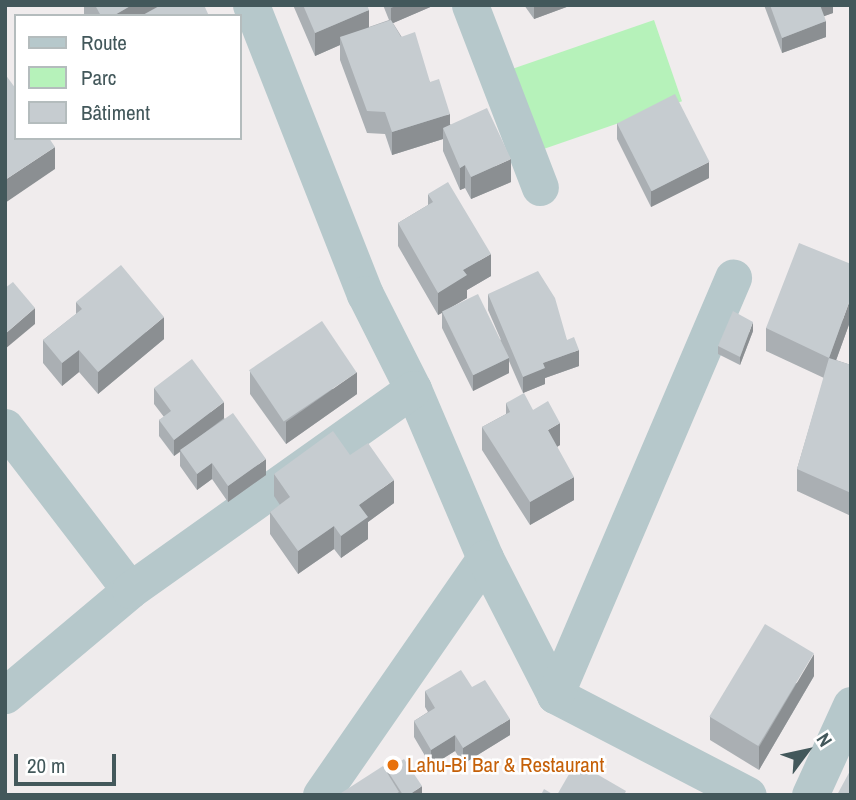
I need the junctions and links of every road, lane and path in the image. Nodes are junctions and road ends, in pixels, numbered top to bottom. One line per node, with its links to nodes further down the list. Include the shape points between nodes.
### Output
1 (251, 5): 5 (street, via 365,294)
2 (470, 5): 3 (street)
3 (540, 187)
4 (733, 277): 10 (street)
5 (414, 389): 7 (street); 8 (street)
6 (5, 427): 8 (street)
7 (485, 558): 10 (street); 12 (street)
8 (130, 590): 9 (street)
9 (5, 695)
10 (555, 695): 13 (street)
11 (851, 705): 14 (street)
12 (321, 795)
13 (748, 795)
14 (810, 795)

